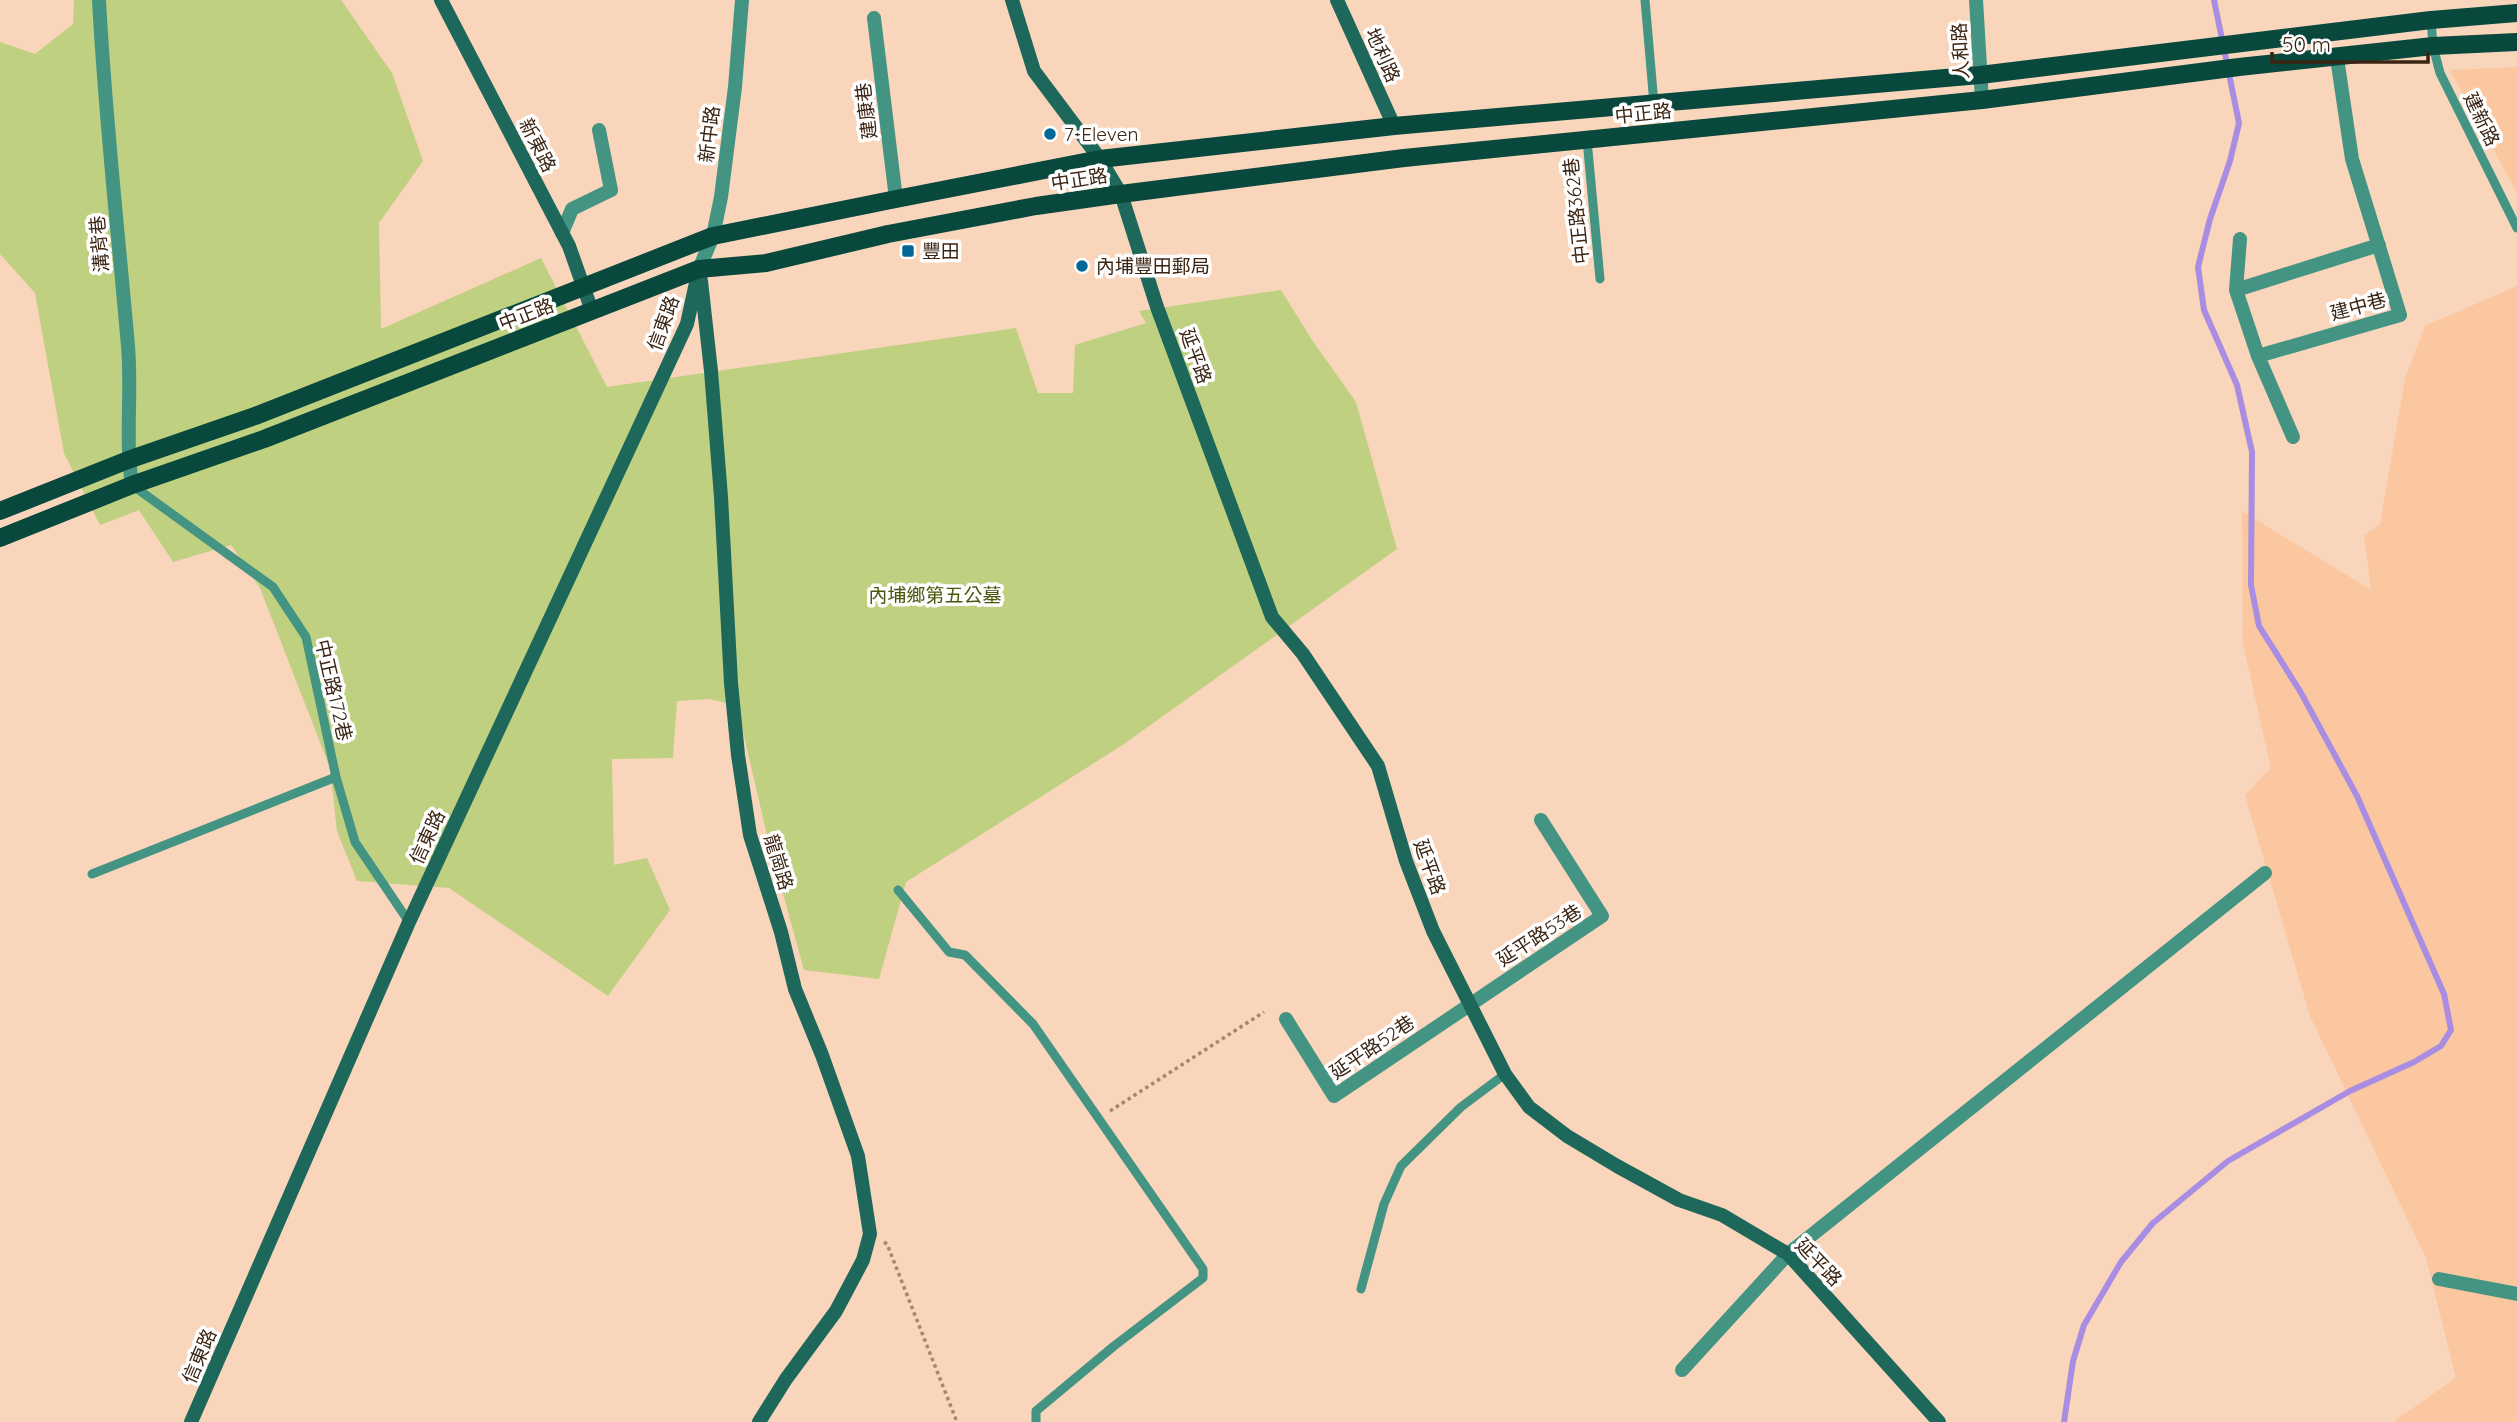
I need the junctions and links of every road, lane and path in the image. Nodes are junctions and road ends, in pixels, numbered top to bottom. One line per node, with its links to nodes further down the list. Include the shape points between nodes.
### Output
1 (99, 0): 35 (street, 溝背巷, via 129,351)
2 (441, 0): 24 (street, 新東路)
3 (741, 0): 25 (street, 新中路, via 735,87)
4 (1012, 0): 20 (street, 延平路, via 1034,71)
5 (1337, 0): 17 (street, 地利路)
6 (1645, 0): 16 (lane)
7 (1976, 0): 14 (street, 人和路)
8 (2517, 13): 10 (main road)
9 (874, 18): 22 (street, 建康巷)
10 (2431, 20): 12 (lane, 建新路); 14 (main road, 中正路)
11 (2517, 42): 12 (main road)
12 (2433, 46): 13 (main road); 23 (lane, 建新路, via 2440,73)
13 (2337, 58): 15 (main road, 中正路); 27 (street, 建中巷, via 2353,159)
14 (1980, 75): 15 (street, 人和路); 16 (main road, 中正路)
15 (1982, 100): 19 (main road, 中正路)
16 (1654, 104): 17 (main road, 中正路)
17 (1394, 126): 20 (main road, 中正路)
18 (599, 130): 24 (street, via 611,190 572,209)
19 (1587, 140): 21 (main road, 中正路); 29 (lane, 中正路362巷)
20 (1100, 159): 21 (street, 延平路); 22 (main road, 中正路)
21 (1121, 194): 28 (main road, 中正路, via 888,234 766,263); 45 (street, 延平路, via 1157,307 1272,617 1303,654 1378,766 1433,931)
22 (896, 199): 25 (main road, 中正路)
23 (2517, 228)
24 (562, 233): 30 (street, 新東路)
25 (713, 236): 28 (street, 新中路); 30 (main road, 中正路)
26 (2240, 239): 31 (street)
27 (2379, 245): 31 (street); 33 (street, 建中巷, via 2400,315)
28 (699, 269): 32 (main road, 中正路); 44 (street, 信東路, via 687,324); 50 (street, 龍崗路, via 720,485 731,683 750,835 795,989 858,1156)
29 (1600, 279)
30 (584, 286): 32 (street, 新東路); 35 (main road, 中正路, via 255,416)
31 (2236, 290): 33 (street)
32 (592, 311): 36 (main road, 中正路, via 264,439)
33 (2258, 356): 34 (street)
34 (2293, 437)
35 (128, 460): 36 (street, 溝背巷); 37 (main road, 中正路)
36 (132, 485): 38 (main road, 中正路); 39 (lane, 中正路172巷, via 273,587 306,637)
37 (0, 511)
38 (0, 538)
39 (336, 777): 42 (lane); 44 (lane, 中正路172巷, via 355,842)
40 (1541, 820): 45 (street, 延平路53巷, via 1602,916)
41 (2265, 873): 51 (street)
42 (92, 874)
43 (898, 890): 49 (lane, via 949,952 965,955 1032,1024)
44 (409, 922): 56 (street, 信東路)
45 (1471, 1003): 47 (street, 延平路52巷, via 1334,1096); 48 (street, 延平路)
46 (1264, 1012): 49 (path)
47 (1286, 1019)
48 (1505, 1074): 51 (street, 延平路, via 1529,1107 1567,1136 1679,1200 1722,1215); 53 (lane, via 1461,1107 1401,1166 1384,1204)
49 (1098, 1118): 59 (lane, via 1203,1269 1203,1278 1037,1410)
50 (870, 1234): 57 (street, 龍崗路, via 863,1260 836,1311); 58 (path, via 887,1244)
51 (1788, 1254): 55 (street); 60 (street, 延平路)
52 (2439, 1279): 54 (street)
53 (1361, 1289)
54 (2517, 1294)
55 (1682, 1370)
56 (191, 1422)
57 (759, 1422)
58 (957, 1422)
59 (1036, 1422)
60 (1939, 1422)

